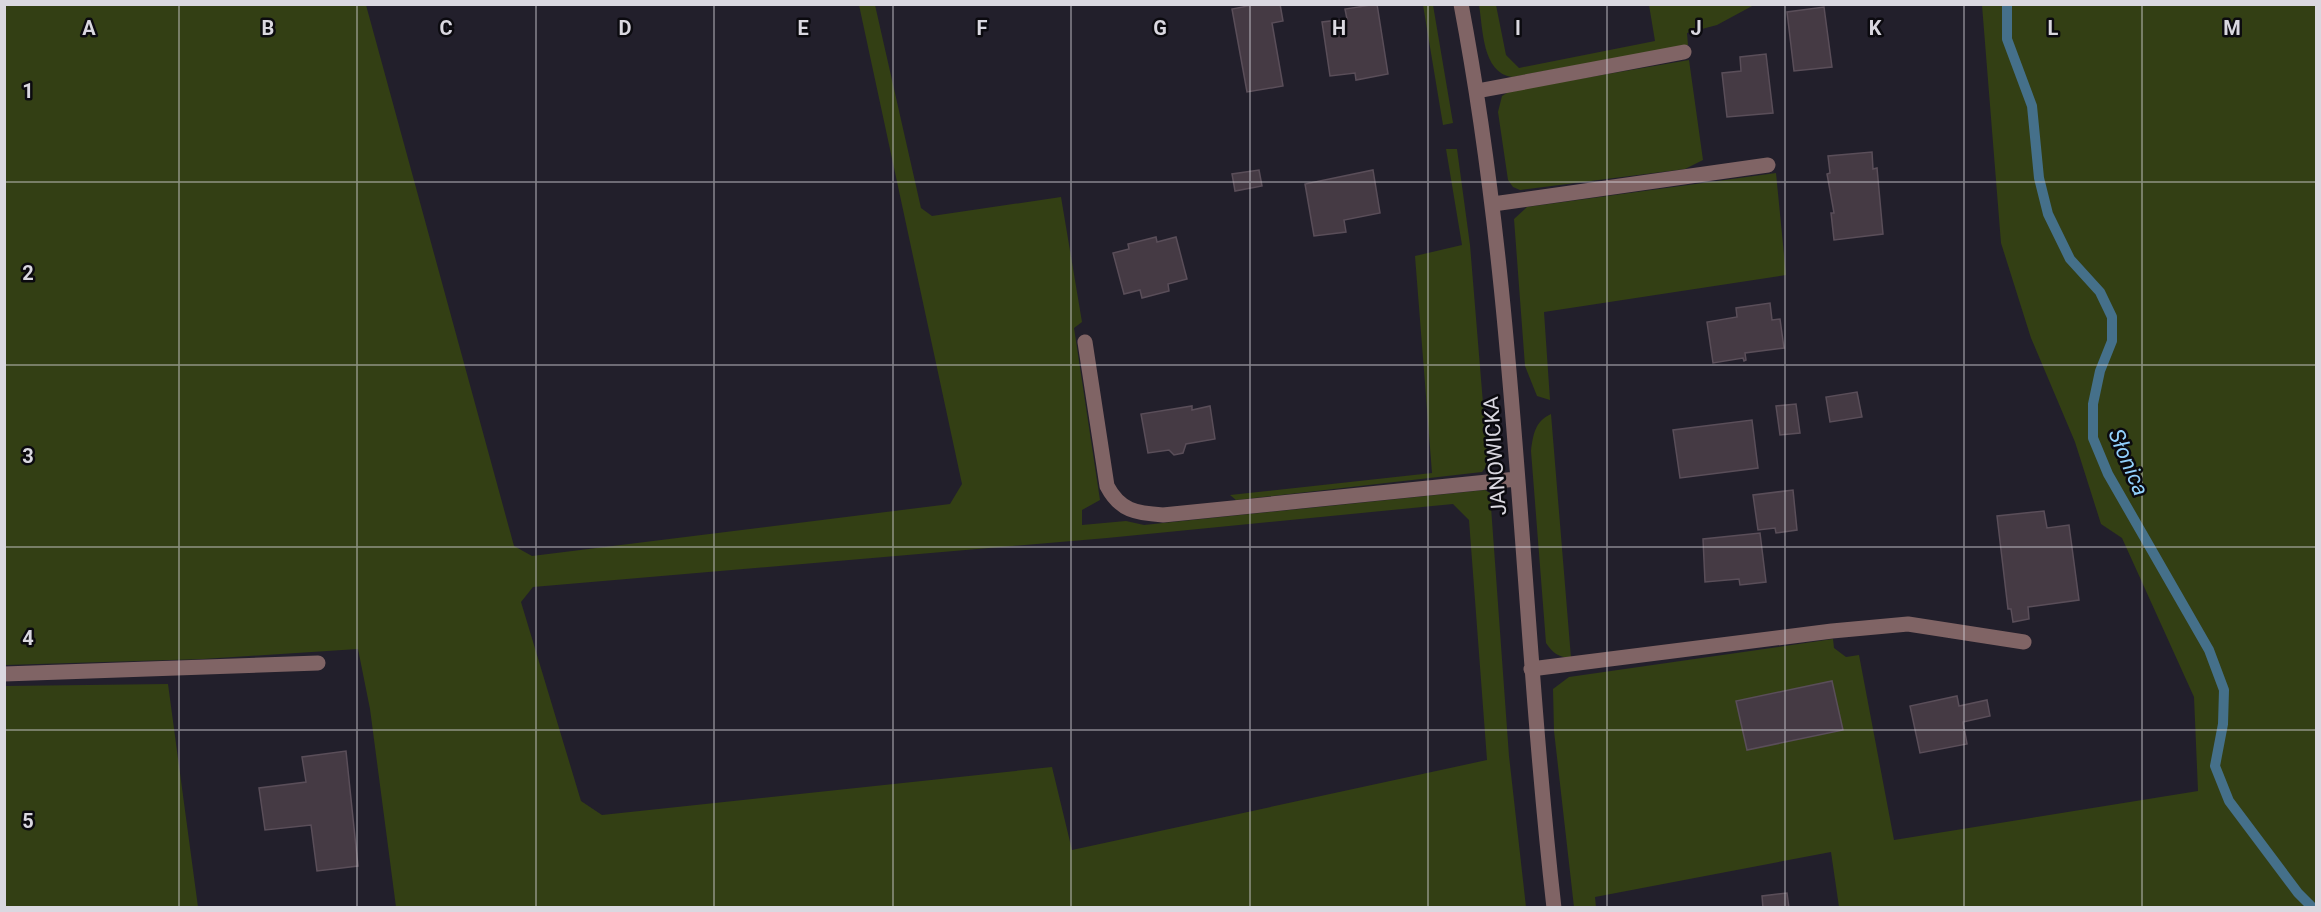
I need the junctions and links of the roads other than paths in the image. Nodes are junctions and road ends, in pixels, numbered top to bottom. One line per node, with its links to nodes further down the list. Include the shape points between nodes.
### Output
1 (1461, 4): 3 (street, JANOWICKA)
2 (1684, 52): 3 (street)
3 (1477, 91): 5 (street, JANOWICKA)
4 (1768, 165): 5 (street)
5 (1492, 204): 7 (street, JANOWICKA, via 1502,280)
6 (1084, 342): 7 (street, via 1107,486 1114,500 1127,511 1162,515)
7 (1517, 479): 10 (street, JANOWICKA)
8 (2024, 642): 10 (street, via 1908,624)
9 (318, 663): 11 (street)
10 (1531, 669): 12 (street, JANOWICKA)
11 (4, 674)
12 (1554, 908)

